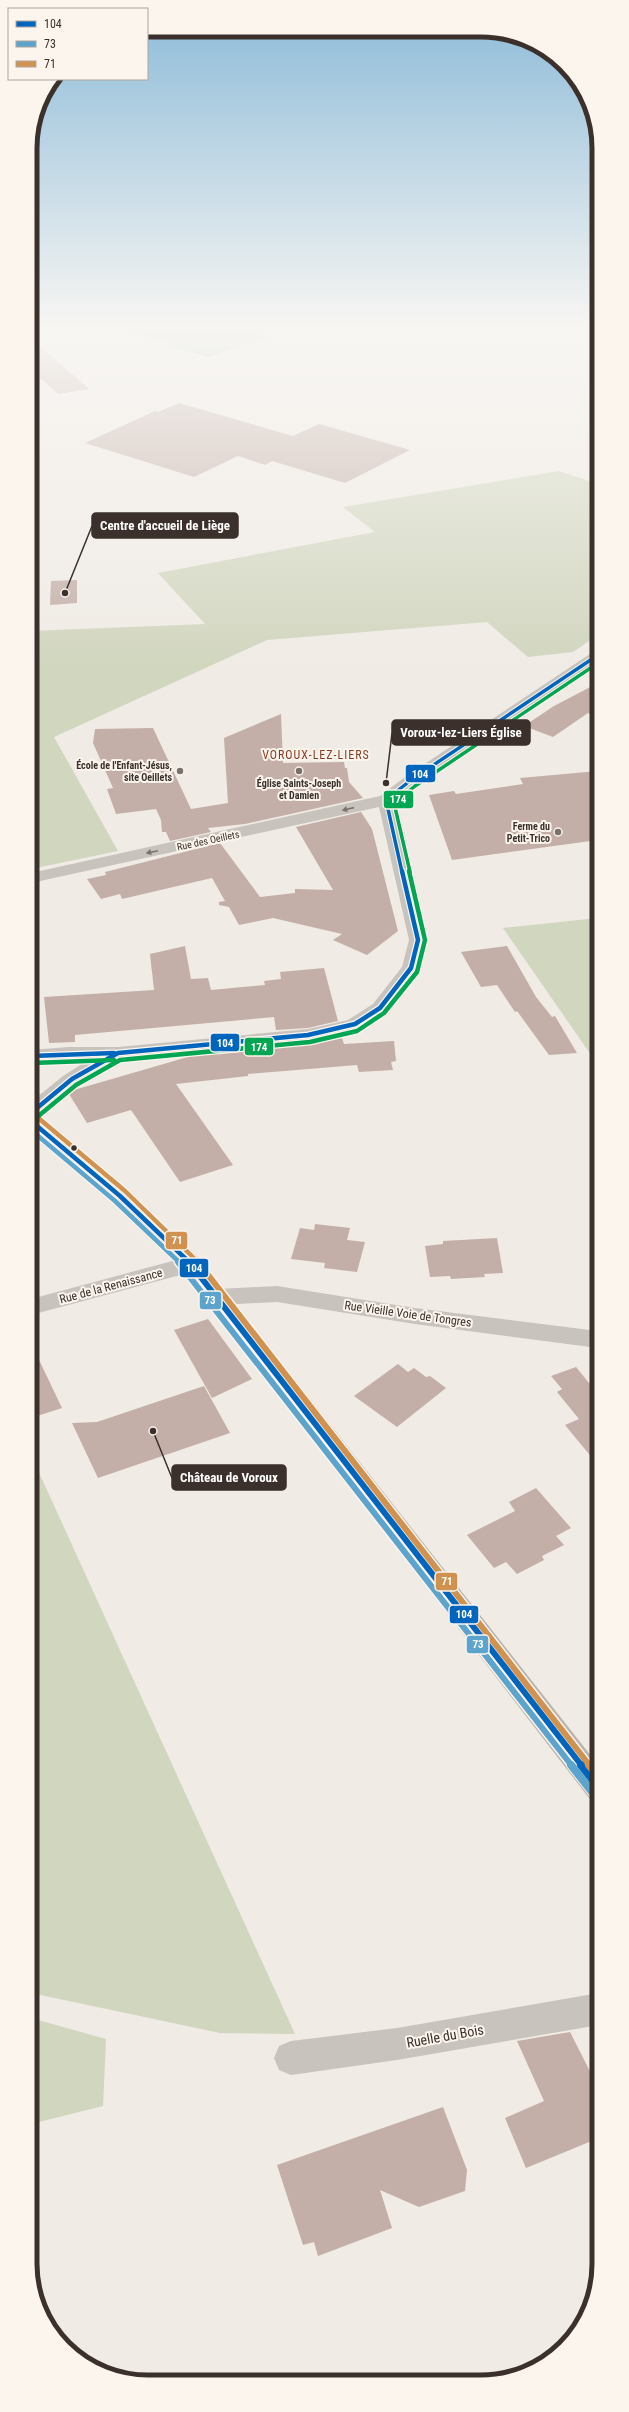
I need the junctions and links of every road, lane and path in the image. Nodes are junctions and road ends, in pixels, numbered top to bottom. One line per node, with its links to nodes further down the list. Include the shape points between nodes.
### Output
1 (592, 659): 2 (street)
2 (386, 800): 3 (street, Rue des Oeillets, one-way to 3); 4 (street, via 418,940 411,968 380,1008 355,1024 308,1036)
3 (37, 876)
4 (118, 1053): 5 (street, via 68,1052); 6 (street, via 75,1075)
5 (37, 1055)
6 (37, 1109)
7 (37, 1126): 8 (main road, via 120,1196)
8 (191, 1264): 9 (main road); 10 (street, Rue de la Renaissance)
9 (218, 1297): 11 (street, Rue Vieille Voie de Tongres, via 277,1294 415,1316); 12 (main road)
10 (37, 1305)
11 (592, 1339)
12 (592, 1780)
13 (592, 2010): 14 (street, Ruelle du Bois, via 397,2044)
14 (291, 2058)

